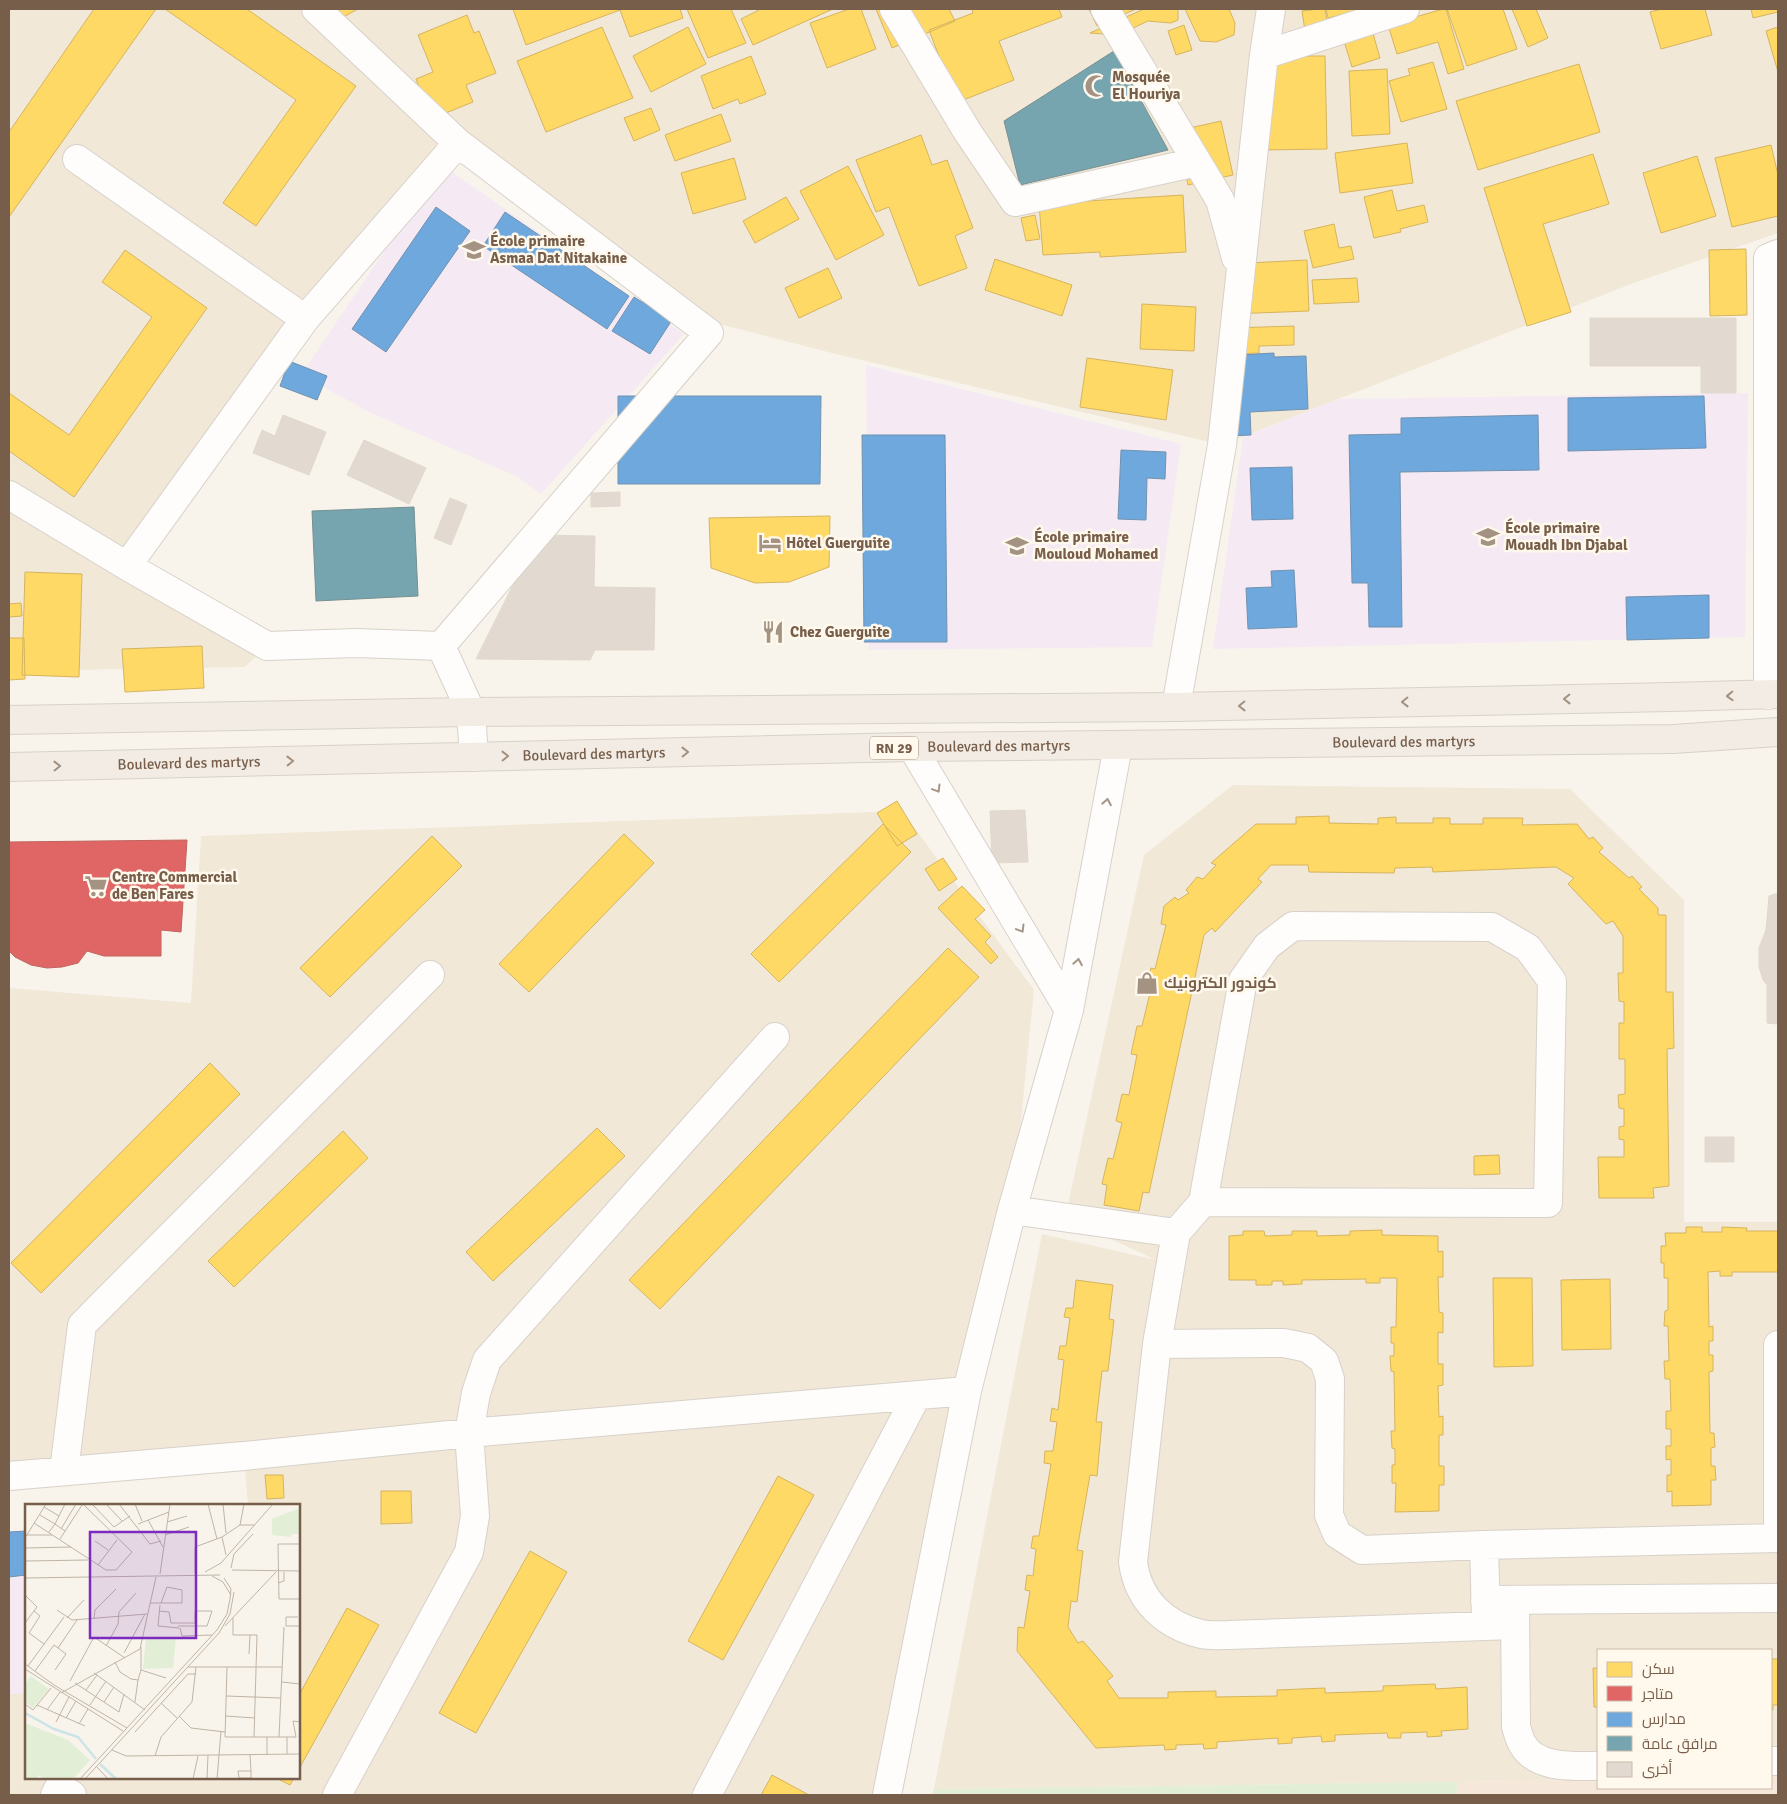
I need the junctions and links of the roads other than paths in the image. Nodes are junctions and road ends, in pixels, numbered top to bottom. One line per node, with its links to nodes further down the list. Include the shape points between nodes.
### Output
1 (316, 9): 7 (street)
2 (894, 9): 9 (street, via 967,131 1015,202)
3 (1105, 9): 9 (street)
4 (1271, 9): 6 (street)
5 (1405, 9): 6 (street)
6 (1264, 55): 11 (street)
7 (458, 143): 12 (street); 15 (street, via 709,333)
8 (76, 159): 12 (street)
9 (1197, 162): 11 (street, via 1220,200)
10 (1778, 254): 16 (street, via 1768,258)
11 (1240, 272): 17 (street, via 1222,445)
12 (305, 319): 14 (street)
13 (9, 495): 14 (street)
14 (127, 566): 15 (street, via 267,646 356,643)
15 (441, 646): 18 (street)
16 (1773, 694): 17 (highway, one-way to 17)
17 (1176, 707): 18 (highway)
18 (471, 712): 19 (highway); 23 (street)
19 (9, 720)
20 (1778, 732): 21 (highway, Boulevard des martyrs / RN 29, via 1673,739)
21 (1118, 746): 22 (highway, Boulevard des martyrs / RN 29); 26 (street, one-way to 21)
22 (912, 747): 23 (highway, Boulevard des martyrs / RN 29, one-way to 22); 26 (street, one-way to 26)
23 (474, 757): 24 (highway, Boulevard des martyrs / RN 29, one-way to 23)
24 (9, 767)
25 (430, 975): 36 (street, via 82,1325)
26 (1069, 1010): 29 (street)
27 (775, 1037): 35 (street, via 486,1360)
28 (1203, 1202): 28 (street, via 1548,1203 1552,981 1528,948 1492,927 1293,926 1267,946 1243,980); 30 (street)
29 (1012, 1210): 30 (street); 33 (street)
30 (1176, 1233): 31 (street)
31 (1157, 1344): 38 (street, via 1284,1343 1308,1348 1324,1361 1330,1379 1330,1515 1337,1534 1362,1550); 42 (street, via 1134,1562 1135,1576 1146,1600 1159,1613 1177,1626 1202,1635)
32 (1778, 1345): 38 (street, via 1778,1538)
33 (967, 1391): 34 (street); 48 (street)
34 (917, 1395): 35 (street); 47 (street)
35 (469, 1433): 36 (street); 46 (street, via 475,1516 469,1552)
36 (64, 1471): 37 (street)
37 (9, 1476)
38 (1484, 1545): 40 (street)
39 (1778, 1598): 41 (street)
40 (1486, 1600): 41 (street); 42 (street)
41 (1514, 1613): 42 (street); 43 (street, via 1516,1726 1523,1745 1532,1756 1549,1763)
42 (1486, 1627)
43 (1597, 1766)
44 (54, 1795): 45 (street, via 59,1787)
45 (72, 1795)
46 (337, 1795)
47 (707, 1795)
48 (887, 1795)

